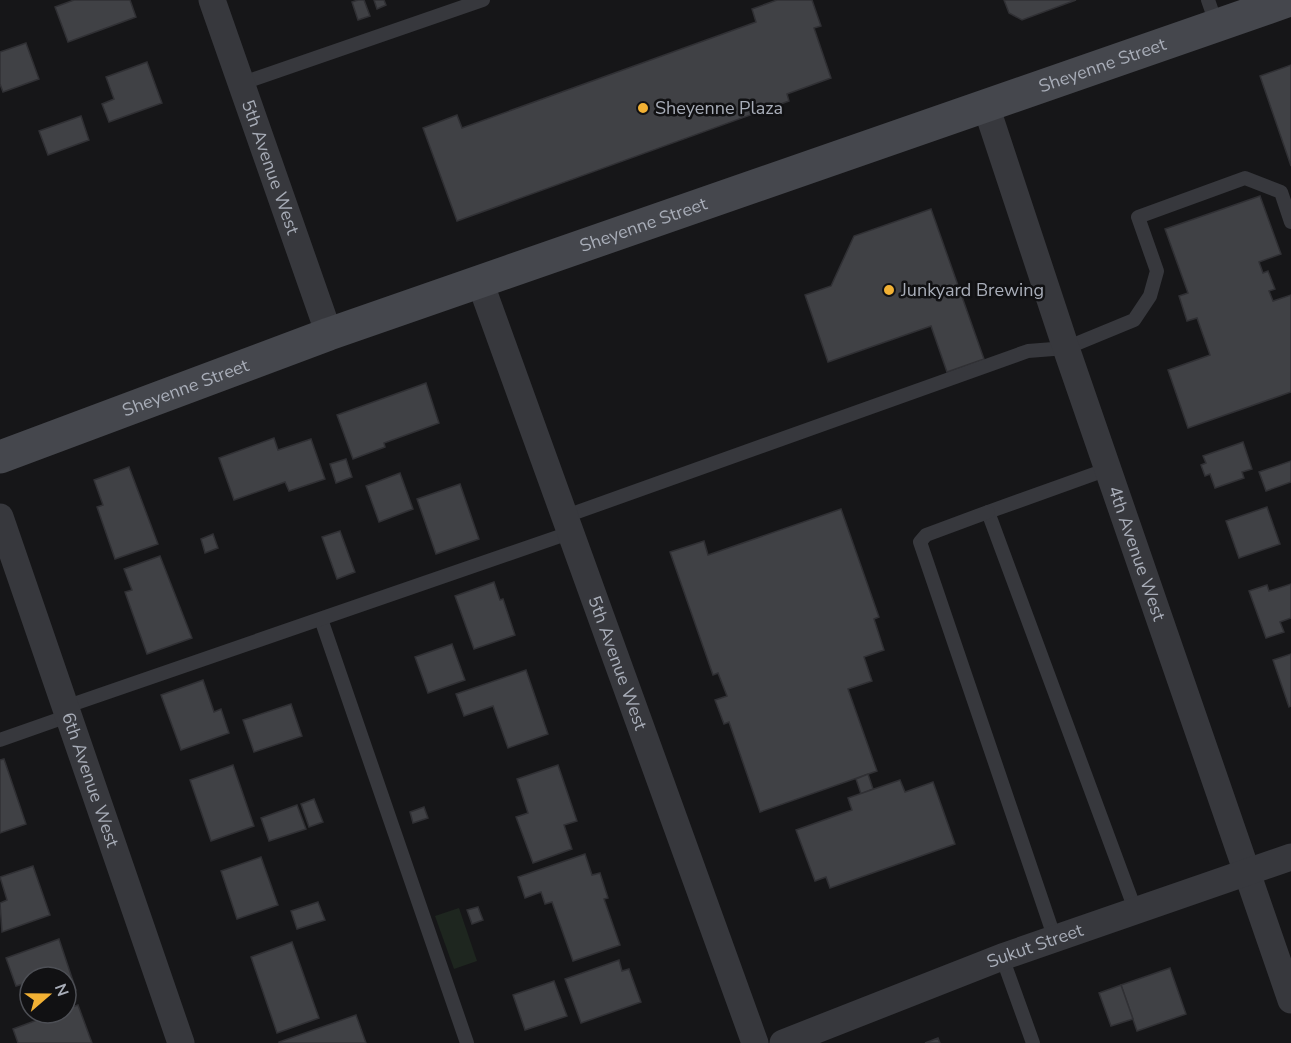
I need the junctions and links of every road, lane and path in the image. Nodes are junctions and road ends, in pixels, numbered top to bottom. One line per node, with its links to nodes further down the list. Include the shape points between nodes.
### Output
1 (212, 0): 5 (street, 5th Avenue West)
2 (483, 0): 5 (lane)
3 (1290, 2): 4 (main road, Sheyenne Street)
4 (1212, 13): 6 (main road, Sheyenne Street)
5 (240, 84): 9 (street, 5th Avenue West)
6 (986, 106): 8 (main road, Sheyenne Street); 10 (street, 4th Avenue West)
7 (1291, 222): 10 (lane, via 1281,192 1245,178 1138,217 1157,271 1150,296 1134,320)
8 (480, 282): 9 (main road, Sheyenne Street); 15 (street, 5th Avenue West)
9 (328, 334): 11 (main road, Sheyenne Street)
10 (1066, 348): 12 (street, 4th Avenue West); 15 (lane, via 1028,351)
11 (0, 457)
12 (1108, 469): 13 (lane); 20 (street, 4th Avenue West)
13 (988, 512): 21 (lane); 22 (lane, via 926,535 920,542)
14 (0, 517): 17 (street, 6th Avenue West)
15 (569, 524): 16 (lane); 27 (street, 5th Avenue West)
16 (321, 619): 17 (lane); 26 (lane)
17 (66, 711): 18 (lane); 25 (street, 6th Avenue West)
18 (0, 740)
19 (1291, 857): 20 (street, Sukut Street)
20 (1246, 873): 21 (street, Sukut Street); 24 (street, 4th Avenue West)
21 (1136, 912): 22 (street, Sukut Street)
22 (1055, 939): 23 (street, Sukut Street)
23 (1002, 957): 28 (street, Sukut Street); 29 (lane)
24 (1291, 1000)
25 (181, 1043)
26 (467, 1043)
27 (755, 1043)
28 (783, 1043)
29 (1033, 1043)

